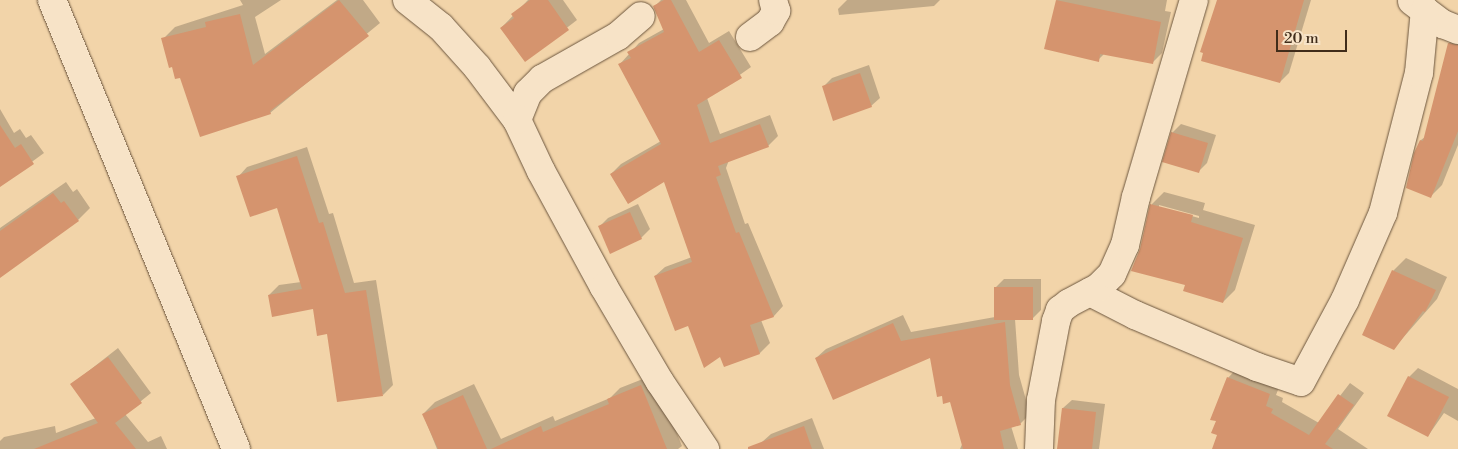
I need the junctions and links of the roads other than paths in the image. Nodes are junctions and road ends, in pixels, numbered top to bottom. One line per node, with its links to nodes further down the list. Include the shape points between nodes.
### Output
1 (52, 0): 11 (street)
2 (408, 0): 9 (street, via 441,27 477,67)
3 (773, 0): 8 (street, via 776,11 770,22)
4 (1194, 0): 10 (street, via 1125,245 1112,274)
5 (1418, 5): 7 (street, via 1443,24); 10 (street, via 1419,74 1383,213 1345,300 1301,382 1256,367)
6 (641, 16): 9 (street, via 618,36 542,79 528,93)
7 (1458, 30)
8 (750, 37)
9 (517, 120): 12 (street, via 604,287 660,382)
10 (1090, 292): 13 (street, via 1069,302 1060,310 1056,321 1041,400)
11 (236, 449)
12 (705, 449)
13 (1040, 449)

